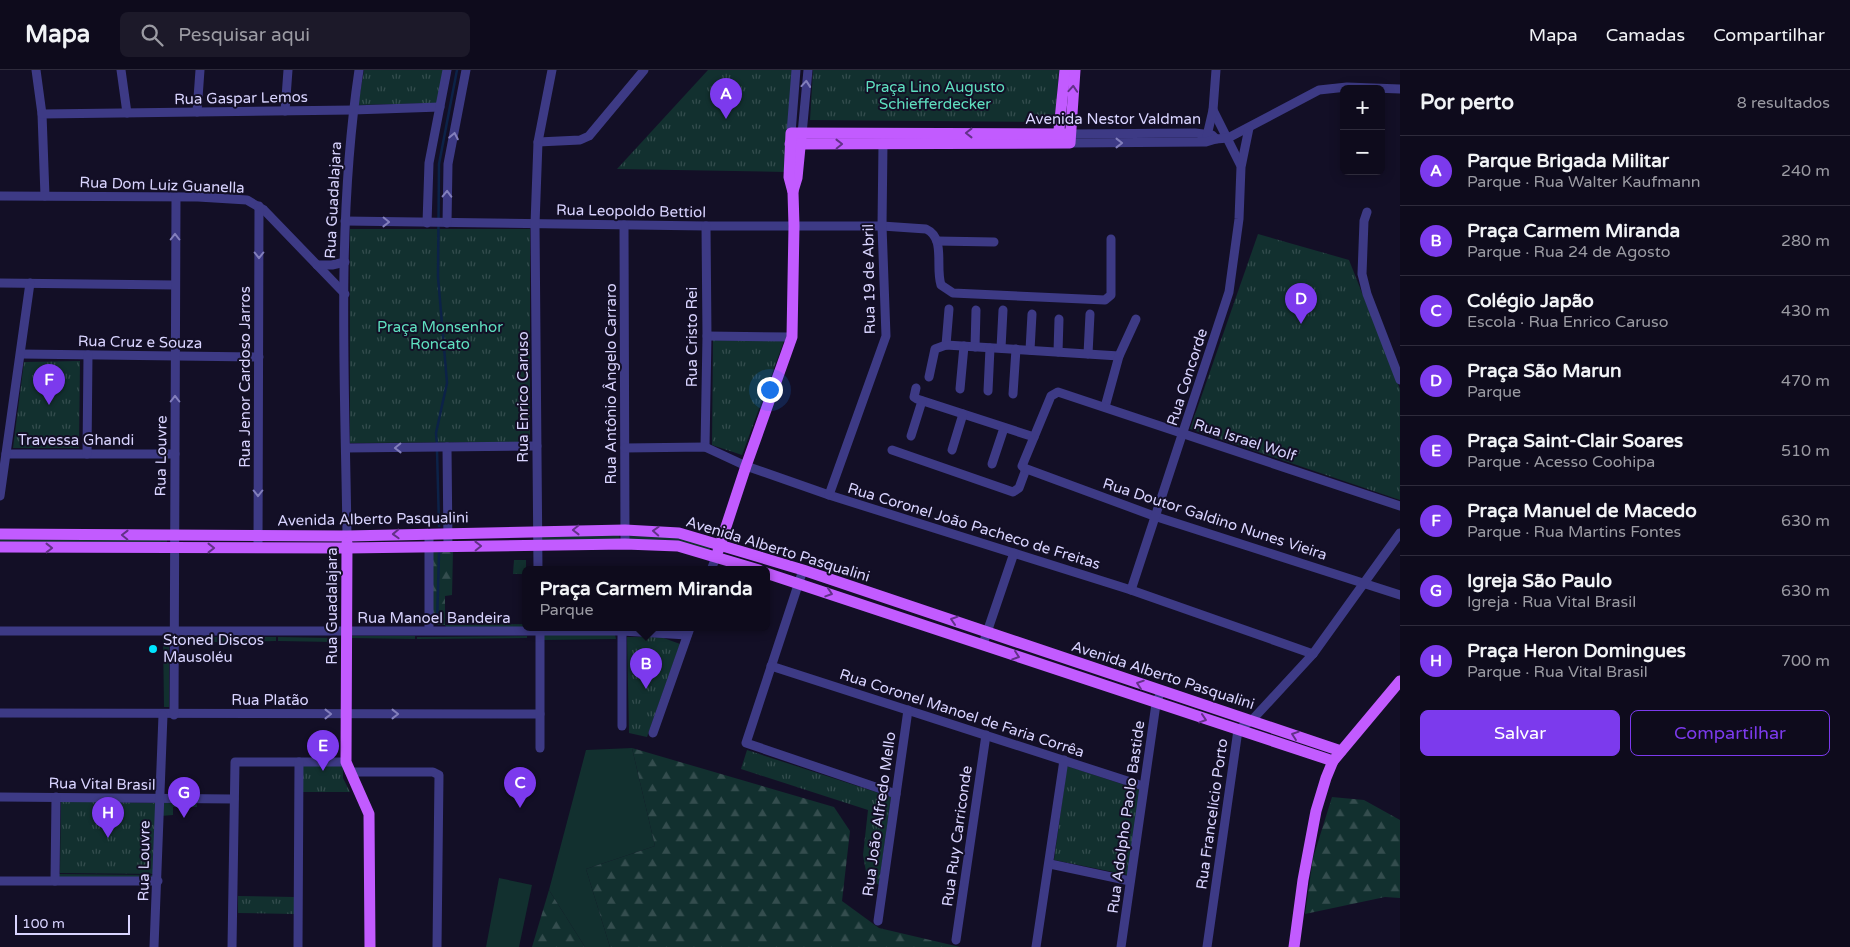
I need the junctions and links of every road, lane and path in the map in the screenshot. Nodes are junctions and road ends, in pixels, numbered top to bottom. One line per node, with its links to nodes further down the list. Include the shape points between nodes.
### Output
1 (36, 70): 22 (street)
2 (120, 70): 21 (street)
3 (200, 70): 20 (street)
4 (288, 70): 19 (street)
5 (359, 70): 17 (street, Rua Guadalajara)
6 (447, 70): 16 (street)
7 (466, 70): 31 (street, one-way to 7)
8 (552, 70): 28 (street, Rua Enrico Caruso)
9 (644, 70): 28 (street, via 589,136 580,140)
10 (796, 70): 26 (street)
11 (808, 70): 26 (street, one-way to 11)
12 (1065, 70): 27 (main road)
13 (1075, 70): 27 (main road, one-way to 13)
14 (1216, 70): 18 (street)
15 (1400, 89): 23 (street, via 1347,87 1319,90)
16 (440, 107): 17 (street, Rua Gaspar Lemos); 31 (street, via 429,162)
17 (353, 110): 19 (street, Rua Gaspar Lemos); 37 (street, Rua Guadalajara)
18 (1213, 110): 24 (street); 25 (street, Rua Concorde)
19 (285, 111): 20 (street, Rua Gaspar Lemos)
20 (197, 112): 21 (street, Rua Gaspar Lemos)
21 (127, 113): 22 (street, Rua Gaspar Lemos)
22 (42, 114): 33 (street)
23 (1249, 128): 25 (street); 30 (street, Rua Concorde)
24 (1206, 138): 25 (street, Avenida Nestor Valdman); 27 (street, Avenida Nestor Valdman)
25 (1228, 138): 30 (street, Rua Concorde)
26 (796, 139): 27 (main road, Avenida Nestor Valdman, one-way to 26); 29 (main road, Avenida Nestor Valdman, one-way to 29); 42 (main road, via 789,177)
27 (1064, 139): 29 (main road, Avenida Nestor Valdman)
28 (538, 142): 39 (street, Rua Enrico Caruso)
29 (882, 143): 43 (street, Rua 19 de Abril)
30 (1241, 167): 86 (street, Rua Concorde, via 1239,219 1229,292)
31 (439, 175): 38 (street); 38 (street, one-way to 31)
32 (0, 196): 33 (street, Rua Dom Luiz Guanella)
33 (45, 196): 34 (street, Rua Dom Luiz Guanella)
34 (176, 197): 35 (street, Rua Dom Luiz Guanella, via 247,200); 51 (street, Rua Louvre, one-way to 34)
35 (259, 206): 48 (street, Rua Dom Luiz Guanella); 75 (street, Rua Jenor Cardoso Jarros, one-way to 75)
36 (1367, 212): 77 (street, via 1362,274)
37 (345, 221): 38 (street, Rua Leopoldo Bettiol, one-way to 38); 47 (street, Rua Guadalajara)
38 (437, 223): 39 (street, Rua Leopoldo Bettiol)
39 (535, 224): 40 (street, Rua Leopoldo Bettiol); 89 (street, Rua Enrico Caruso)
40 (624, 225): 41 (street, Rua Leopoldo Bettiol); 93 (street, Rua Antônio Ângelo Carraro)
41 (706, 226): 42 (street, Rua Leopoldo Bettiol); 60 (street, Rua Cristo Rei)
42 (794, 226): 43 (street, Rua Leopoldo Bettiol); 61 (main road)
43 (882, 226): 45 (street, Rua Leopoldo Bettiol, via 932,231); 102 (street, Rua 19 de Abril, via 886,336)
44 (1111, 239): 45 (street, via 1111,295 1105,300 953,293 945,289 939,279)
45 (937, 241): 46 (street)
46 (994, 242)
47 (345, 262): 48 (street); 52 (street, Rua Guadalajara)
48 (317, 265): 52 (street, Rua Dom Luiz Guanella)
49 (0, 283): 50 (street)
50 (30, 283): 51 (street); 70 (street)
51 (175, 285): 73 (street, Rua Louvre)
52 (345, 294): 92 (street, Rua Guadalajara)
53 (948, 309): 62 (street)
54 (976, 310): 64 (street)
55 (1002, 310): 66 (street)
56 (1032, 314): 68 (street)
57 (1090, 314): 71 (street)
58 (1059, 319): 69 (street)
59 (1136, 319): 74 (street)
60 (707, 336): 61 (street); 91 (street, Rua Cristo Rei)
61 (792, 337): 100 (main road)
62 (946, 345): 63 (street); 76 (street, via 935,349)
63 (964, 346): 64 (street); 79 (street)
64 (974, 347): 65 (street)
65 (990, 348): 66 (street); 80 (street)
66 (1001, 348): 67 (street)
67 (1016, 349): 68 (street); 81 (street)
68 (1030, 350): 69 (street)
69 (1058, 352): 71 (street)
70 (21, 354): 72 (street, Rua Cruz e Souza); 96 (street)
71 (1088, 354): 74 (street)
72 (88, 355): 73 (street, Rua Cruz e Souza); 97 (street)
73 (176, 356): 75 (street, Rua Cruz e Souza); 98 (street, Rua Louvre, one-way to 73)
74 (1119, 356): 83 (street)
75 (259, 357): 113 (street, Rua Jenor Cardoso Jarros, one-way to 113)
76 (929, 377)
77 (1400, 380)
78 (916, 388): 82 (street, via 914,396)
79 (960, 389)
80 (988, 391)
81 (1013, 394)
82 (922, 401): 84 (street); 87 (street)
83 (1105, 407): 86 (street, Rua Israel Wolf); 88 (street, Rua Israel Wolf, via 1053,392)
84 (963, 414): 85 (street); 95 (street)
85 (1004, 428): 88 (street); 99 (street)
86 (1183, 434): 104 (street, Rua Israel Wolf); 105 (street, Rua Concorde)
87 (911, 436)
88 (1034, 437): 101 (street)
89 (537, 446): 90 (street); 106 (street, Rua Enrico Caruso)
90 (447, 447): 92 (street, one-way to 92); 108 (street)
91 (705, 447): 93 (street, Rua Coronel João Pacheco de Freitas); 100 (street, Rua Coronel João Pacheco de Freitas)
92 (346, 448): 114 (street, Rua Guadalajara)
93 (625, 448): 107 (street, Rua Antônio Ângelo Carraro)
94 (892, 450): 101 (street, via 1013,492 1018,490)
95 (952, 450)
96 (6, 454): 97 (street, Travessa Ghandi); 103 (street)
97 (87, 454): 98 (street, Travessa Ghandi)
98 (175, 454): 112 (street, Rua Louvre)
99 (992, 464)
100 (746, 466): 102 (street, Rua Coronel João Pacheco de Freitas); 116 (main road)
101 (1024, 468): 105 (street, Rua Doutor Galdino Nunes Vieira)
102 (829, 495): 124 (street, Rua Coronel João Pacheco de Freitas)
103 (0, 496)
104 (1400, 506)
105 (1154, 516): 132 (street, Rua Doutor Galdino Nunes Vieira); 133 (street, Rua Concorde)
106 (536, 530): 107 (main road, Avenida Alberto Pasqualini, one-way to 106); 108 (main road, Avenida Alberto Pasqualini); 117 (street, Rua Enrico Caruso)
107 (625, 530): 115 (street, Rua Antônio Ângelo Carraro); 116 (main road, Avenida Alberto Pasqualini, one-way to 107, via 679,533)
108 (448, 532): 109 (main road, Avenida Alberto Pasqualini); 120 (street)
109 (429, 533): 114 (main road, Avenida Alberto Pasqualini, one-way to 114); 119 (street)
110 (1400, 533): 132 (street, Rua Francelício Porto)
111 (0, 534): 112 (main road, Avenida Alberto Pasqualini, one-way to 111)
112 (174, 535): 113 (main road, Avenida Alberto Pasqualini); 123 (street, Rua Louvre)
113 (258, 536): 114 (main road, Avenida Alberto Pasqualini); 121 (street, Rua Jenor Cardoso Jarros)
114 (347, 536): 122 (main road, Rua Guadalajara)
115 (625, 544): 117 (main road, Avenida Alberto Pasqualini); 125 (main road, Avenida Alberto Pasqualini, via 671,545)
116 (721, 544): 125 (main road); 129 (main road, Avenida Alberto Pasqualini)
117 (537, 545): 120 (main road, Avenida Alberto Pasqualini, one-way to 117); 126 (street, Rua Enrico Caruso)
118 (0, 547): 123 (main road, Avenida Alberto Pasqualini, one-way to 123)
119 (429, 547): 120 (main road, Avenida Alberto Pasqualini); 122 (main road, Avenida Alberto Pasqualini); 135 (street)
120 (448, 547)
121 (258, 548): 122 (main road, Avenida Alberto Pasqualini); 123 (main road, Avenida Alberto Pasqualini, one-way to 121)
122 (347, 548): 143 (main road, Rua Guadalajara)
123 (174, 549): 138 (street, Rua Louvre)
124 (1014, 553): 133 (street, Rua Coronel João Pacheco de Freitas); 142 (street)
125 (716, 557): 127 (street); 128 (main road, Avenida Alberto Pasqualini)
126 (538, 566)
127 (713, 566)
128 (746, 566)
129 (803, 570): 131 (street); 142 (main road, Avenida Alberto Pasqualini, one-way to 129)
130 (770, 573): 131 (main road, Avenida Alberto Pasqualini)
131 (798, 582): 144 (main road, Avenida Alberto Pasqualini, one-way to 144); 146 (street)
132 (1365, 583): 134 (street, Rua Doutor Galdino Nunes Vieira); 145 (street, Rua Francelício Porto)
133 (1130, 590): 145 (street, Rua Coronel João Pacheco de Freitas)
134 (1400, 594)
135 (428, 630): 136 (street, Rua Manoel Bandeira); 143 (street, Rua Manoel Bandeira)
136 (522, 630)
137 (0, 631): 138 (street, Rua Manoel Bandeira)
138 (174, 631): 143 (street, Rua Manoel Bandeira); 155 (street, Rua Louvre)
139 (540, 631): 153 (street)
140 (622, 631): 141 (street, Rua Manoel Bandeira); 157 (street)
141 (688, 631): 159 (street)
142 (987, 631): 144 (street); 148 (main road, Avenida Alberto Pasqualini, one-way to 142)
143 (348, 632): 152 (main road, Rua Guadalajara)
144 (983, 644): 149 (main road, Avenida Alberto Pasqualini, one-way to 149)
145 (1313, 654): 156 (street, Rua Francelício Porto)
146 (771, 666): 150 (street, Rua Coronel Manoel de Faria Corrêa); 168 (street, via 746,743)
147 (1400, 681): 162 (main road)
148 (1161, 691): 149 (street, Rua Adolpho Paolo Bastide); 156 (main road, Avenida Alberto Pasqualini)
149 (1156, 704): 158 (main road, Avenida Alberto Pasqualini, one-way to 158); 167 (street, Rua Adolpho Paolo Bastide)
150 (908, 710): 160 (street, Rua Coronel Manoel de Faria Corrêa); 168 (street, Rua João Alfredo Mello)
151 (0, 713): 154 (street, Rua Platão)
152 (346, 714): 153 (street, Rua Platão, one-way to 153); 155 (street, Rua Platão, one-way to 152); 166 (main road, Rua Guadalajara)
153 (540, 714): 161 (street)
154 (163, 715): 155 (street, Rua Platão); 171 (street, Rua Louvre)
155 (174, 715)
156 (1252, 720): 158 (street, Rua Francelício Porto); 162 (main road, Avenida Alberto Pasqualini, one-way to 156)
157 (622, 726)
158 (1238, 730): 165 (main road, Avenida Alberto Pasqualini); 187 (street, Rua Francelício Porto)
159 (653, 733)
160 (986, 735): 163 (street, Rua Coronel Manoel de Faria Corrêa); 179 (street, Rua Ruy Carriconde)
161 (540, 748)
162 (1341, 751): 165 (main road)
163 (1064, 760): 167 (street, Rua Coronel Manoel de Faria Corrêa); 173 (street)
164 (299, 762): 166 (street); 172 (street, via 235,762); 182 (street)
165 (1333, 762): 188 (main road, via 1316,811)
166 (348, 767): 183 (main road, Rua Guadalajara, via 369,814); 184 (street, via 438,773)
167 (1143, 786): 177 (street, Rua Adolpho Paolo Bastide)
168 (896, 794): 178 (street, Rua João Alfredo Mello)
169 (0, 797): 170 (street, Rua Vital Brasil)
170 (56, 797): 171 (street, Rua Vital Brasil); 175 (street)
171 (159, 799): 172 (street, Rua Vital Brasil); 176 (street, Rua Louvre)
172 (234, 799): 181 (street)
173 (1050, 864): 177 (street); 185 (street)
174 (0, 881): 175 (street)
175 (55, 881): 176 (street)
176 (158, 881): 180 (street, Rua Louvre)
177 (1130, 881): 186 (street, Rua Adolpho Paolo Bastide)
178 (878, 921)
179 (956, 940)
180 (154, 947)
181 (232, 947)
182 (298, 947)
183 (370, 947)
184 (437, 947)
185 (1036, 947)
186 (1120, 947)
187 (1207, 947)
188 (1294, 947)

